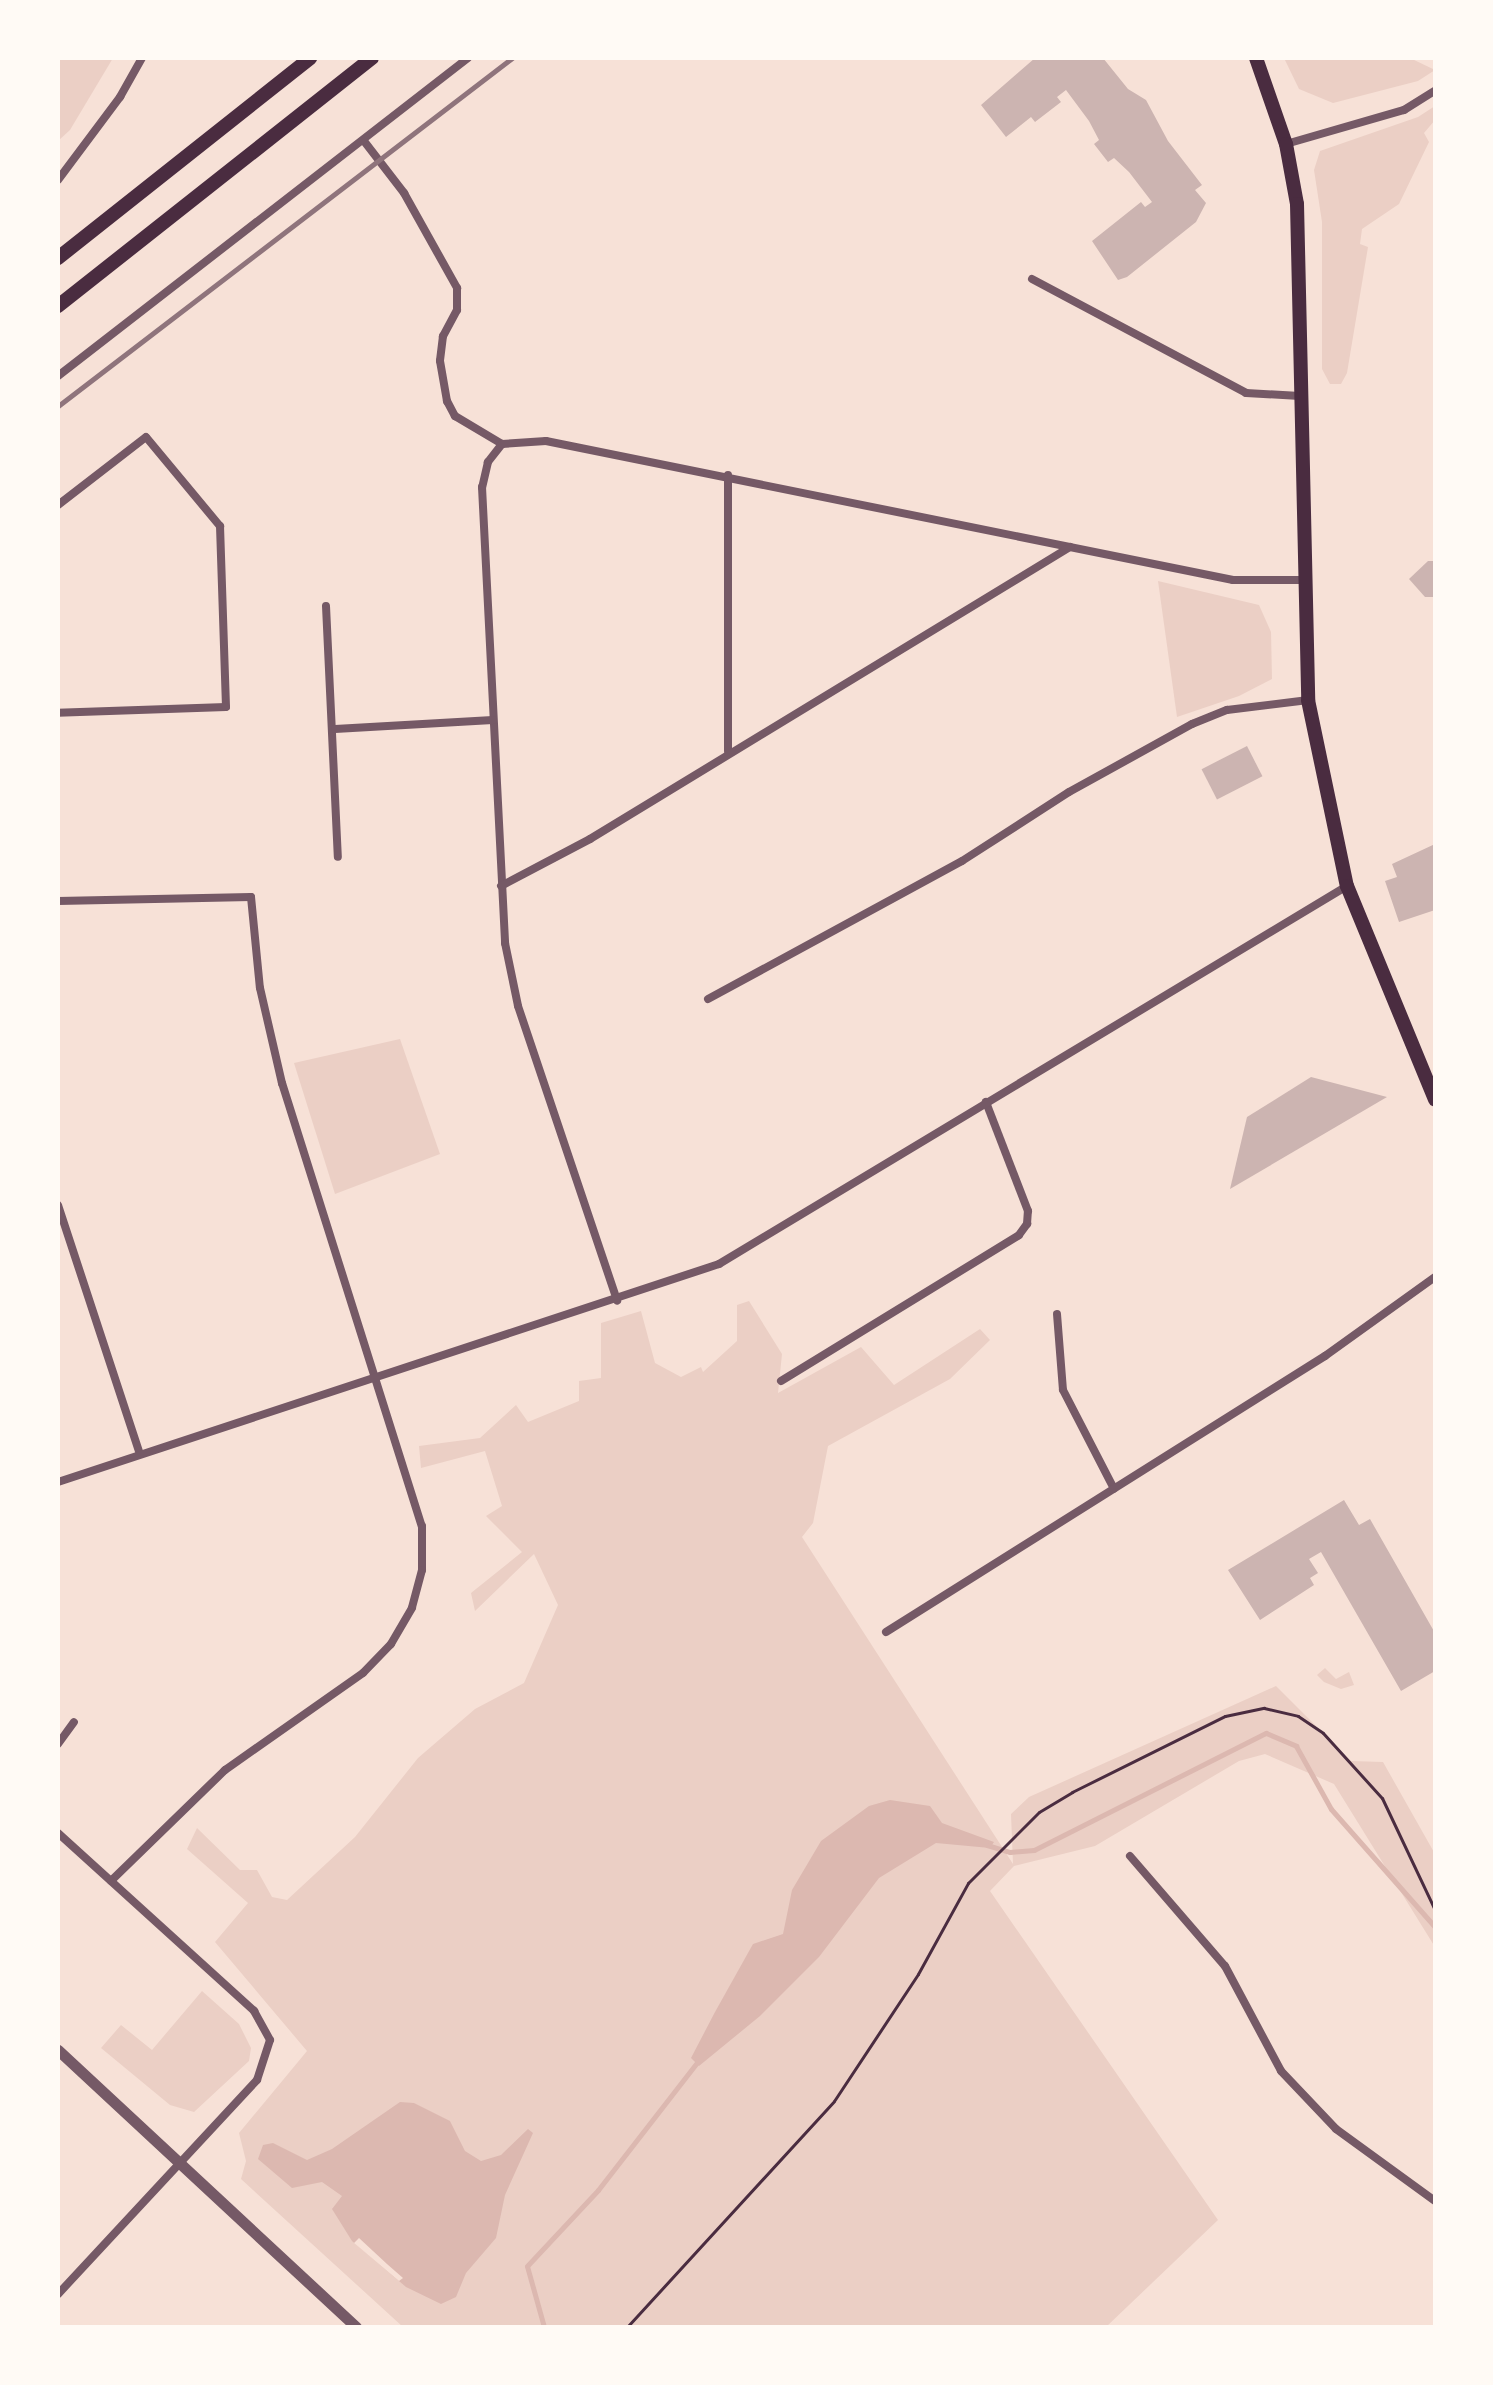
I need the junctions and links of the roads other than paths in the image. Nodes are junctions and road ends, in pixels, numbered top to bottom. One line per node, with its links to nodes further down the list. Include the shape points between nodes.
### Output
1 (142, 58): 9 (street)
2 (310, 58): 10 (main road)
3 (372, 58): 12 (main road)
4 (468, 58): 7 (street)
5 (1256, 58): 8 (main road)
6 (1435, 91): 8 (street, via 1404,110)
7 (364, 141): 13 (street); 15 (street, via 404,193 457,288 457,310 443,336 440,361 447,401 455,416)
8 (1286, 144): 14 (main road, via 1301,262)
9 (58, 180)
10 (58, 258)
11 (1032, 279): 14 (street, via 1246,393)
12 (58, 306)
13 (58, 376)
14 (1300, 396): 19 (main road)
15 (502, 444): 16 (street, via 546,441); 23 (street, via 488,462 482,487)
16 (728, 475): 18 (street); 25 (street)
17 (58, 505): 22 (street, via 146,437 220,526 226,707)
18 (1070, 547): 19 (street, via 1233,580); 25 (street)
19 (1302, 580): 21 (main road)
20 (326, 606): 24 (street)
21 (1308, 700): 28 (main road); 30 (street, via 1227,710 1192,724 1069,792 962,861)
22 (58, 713)
23 (493, 720): 24 (street); 27 (street)
24 (335, 729): 26 (street)
25 (728, 751): 27 (street, via 590,839)
26 (338, 857)
27 (501, 886): 35 (street, via 505,943 518,1006)
28 (1347, 886): 31 (main road); 32 (street)
29 (58, 901): 37 (street, via 251,897 260,988 282,1083)
30 (708, 999)
31 (1435, 1100)
32 (986, 1102): 35 (street, via 719,1264); 38 (street, via 1028,1211 1019,1235)
33 (58, 1205): 39 (street)
34 (1435, 1277): 41 (street, via 1325,1356)
35 (617, 1301): 37 (street)
36 (1057, 1314): 41 (street, via 1063,1390)
37 (375, 1378): 39 (street); 47 (street, via 422,1526 422,1570 412,1608 391,1644 363,1673 225,1770)
38 (781, 1381)
39 (139, 1452): 40 (street)
40 (58, 1482)
41 (1114, 1489): 42 (street)
42 (886, 1632)
43 (74, 1722): 44 (street)
44 (58, 1744)
45 (58, 1833): 47 (street)
46 (1130, 1856): 50 (street, via 1225,1966 1281,2071 1336,2129)
47 (111, 1881): 49 (street, via 254,2011 270,2040 257,2080)
48 (58, 2050): 49 (street)
49 (180, 2163): 51 (street); 52 (street)
50 (1435, 2201)
51 (58, 2294)
52 (356, 2327)

